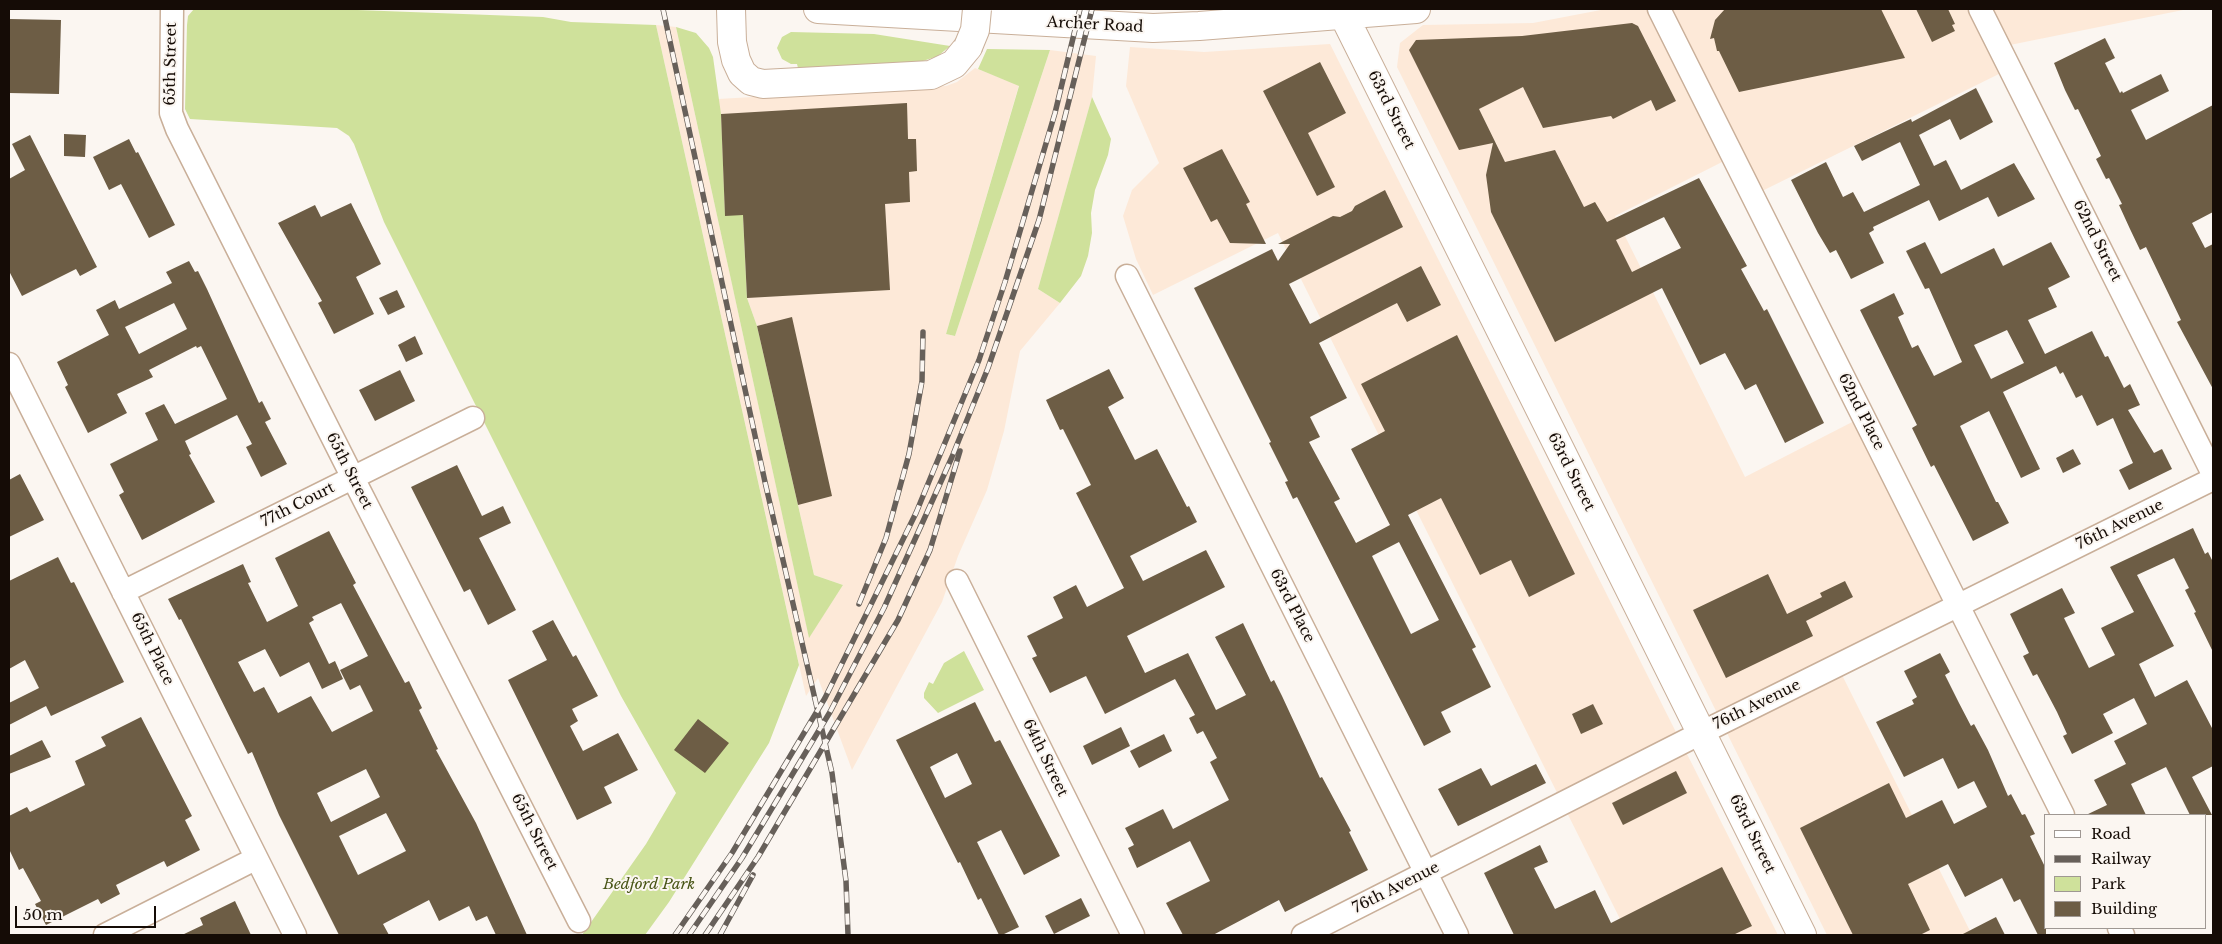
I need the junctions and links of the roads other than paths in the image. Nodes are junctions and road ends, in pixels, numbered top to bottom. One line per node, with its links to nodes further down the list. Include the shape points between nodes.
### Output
1 (172, 9): 13 (street, 65th Street, via 171,114)
2 (731, 9): 4 (main road, bridge, via 736,60 742,73 751,81 763,84 931,76 954,64 968,47)
3 (818, 9): 8 (main road, Archer Road, via 1153,28)
4 (977, 9)
5 (1416, 9): 8 (main road, Archer Road)
6 (1659, 9): 17 (street, 62nd Place)
7 (1980, 9): 12 (street, 62nd Street)
8 (1342, 11): 18 (main road, 63rd Street)
9 (1127, 276): 21 (street, 63rd Place)
10 (9, 364): 16 (street, 65th Place)
11 (473, 418): 13 (street, 77th Court)
12 (2213, 474)
13 (353, 478): 16 (street, 77th Court); 22 (street, 65th Street)
14 (2213, 479): 17 (street, 76th Avenue)
15 (957, 581): 25 (street, 64th Street)
16 (123, 592): 20 (street, 65th Place)
17 (1958, 605): 18 (street, 76th Avenue); 19 (street, 62nd Place)
18 (1701, 732): 21 (street, 76th Avenue); 28 (main road, 63rd Street)
19 (2062, 814)
20 (255, 859): 23 (street); 24 (street, 65th Place)
21 (1426, 873): 26 (street, 76th Avenue); 27 (street, 63rd Place)
22 (580, 921)
23 (105, 935)
24 (295, 935)
25 (1133, 935)
26 (1302, 935)
27 (1457, 935)
28 (1802, 935)

